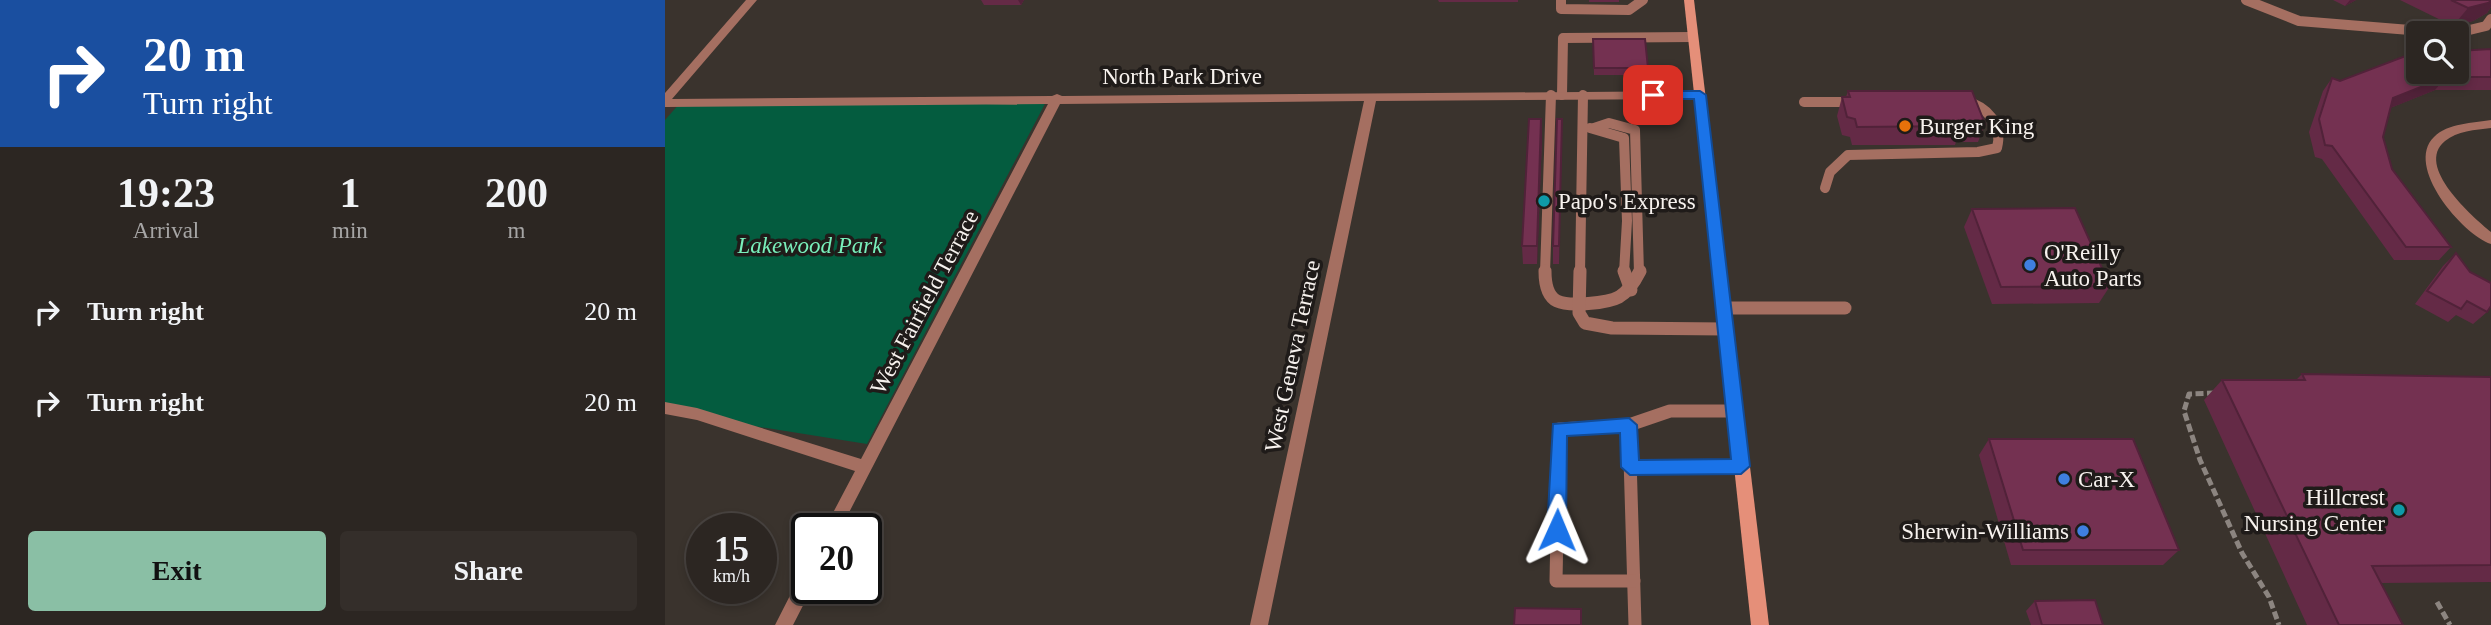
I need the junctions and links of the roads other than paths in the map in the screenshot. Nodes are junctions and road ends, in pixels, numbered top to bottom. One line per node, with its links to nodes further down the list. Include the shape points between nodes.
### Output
1 (752, 0): 15 (street)
2 (1561, 0): 3 (lane, via 1561,9 1615,10 1629,10)
3 (1643, 0)
4 (1689, 0): 9 (main road)
5 (2246, 0): 7 (lane, via 2299,21)
6 (2491, 19): 8 (lane, via 2486,26)
7 (2406, 30)
8 (2469, 30)
9 (1693, 37): 10 (lane, via 1563,37); 12 (main road)
10 (1556, 95): 11 (street, North Park Drive); 13 (street, North Park Drive); 24 (lane, via 1545,281 1558,302)
11 (1583, 95): 12 (street, North Park Drive); 20 (lane)
12 (1700, 95): 26 (main road)
13 (1371, 96): 14 (street, North Park Drive); 38 (street, West Geneva Terrace)
14 (1056, 97): 15 (street, North Park Drive); 32 (street, West Fairfield Terrace)
15 (665, 101)
16 (1804, 102): 17 (lane)
17 (1867, 102)
18 (1946, 103): 21 (lane, via 1969,101 1985,108 2000,127 1997,148 1848,155 1830,172)
19 (2491, 124): 22 (street, via 2466,126 2443,138 2433,149 2429,169 2442,195)
20 (1586, 132): 23 (lane, via 1624,138 1627,226 1622,241 1624,276); 23 (lane, via 1601,123 1635,130 1641,270); 24 (lane)
21 (1825, 188)
22 (2491, 239)
23 (1631, 290): 24 (lane, via 1619,299)
24 (1580, 302): 27 (lane, via 1579,313 1585,323 1598,327)
25 (1845, 307): 26 (lane)
26 (1723, 308): 27 (main road)
27 (1726, 329): 29 (main road)
28 (665, 408): 32 (street)
29 (1735, 411): 30 (lane, via 1670,411); 31 (main road)
30 (1629, 425): 33 (lane); 35 (lane, via 1559,429 1556,581)
31 (1741, 466): 33 (lane); 40 (main road)
32 (864, 467): 34 (street, West Fairfield Terrace)
33 (1630, 467): 35 (lane)
34 (841, 513)
35 (1634, 581): 39 (lane)
36 (795, 604): 37 (street)
37 (784, 625)
38 (1259, 625)
39 (1635, 625)
40 (1760, 625)

